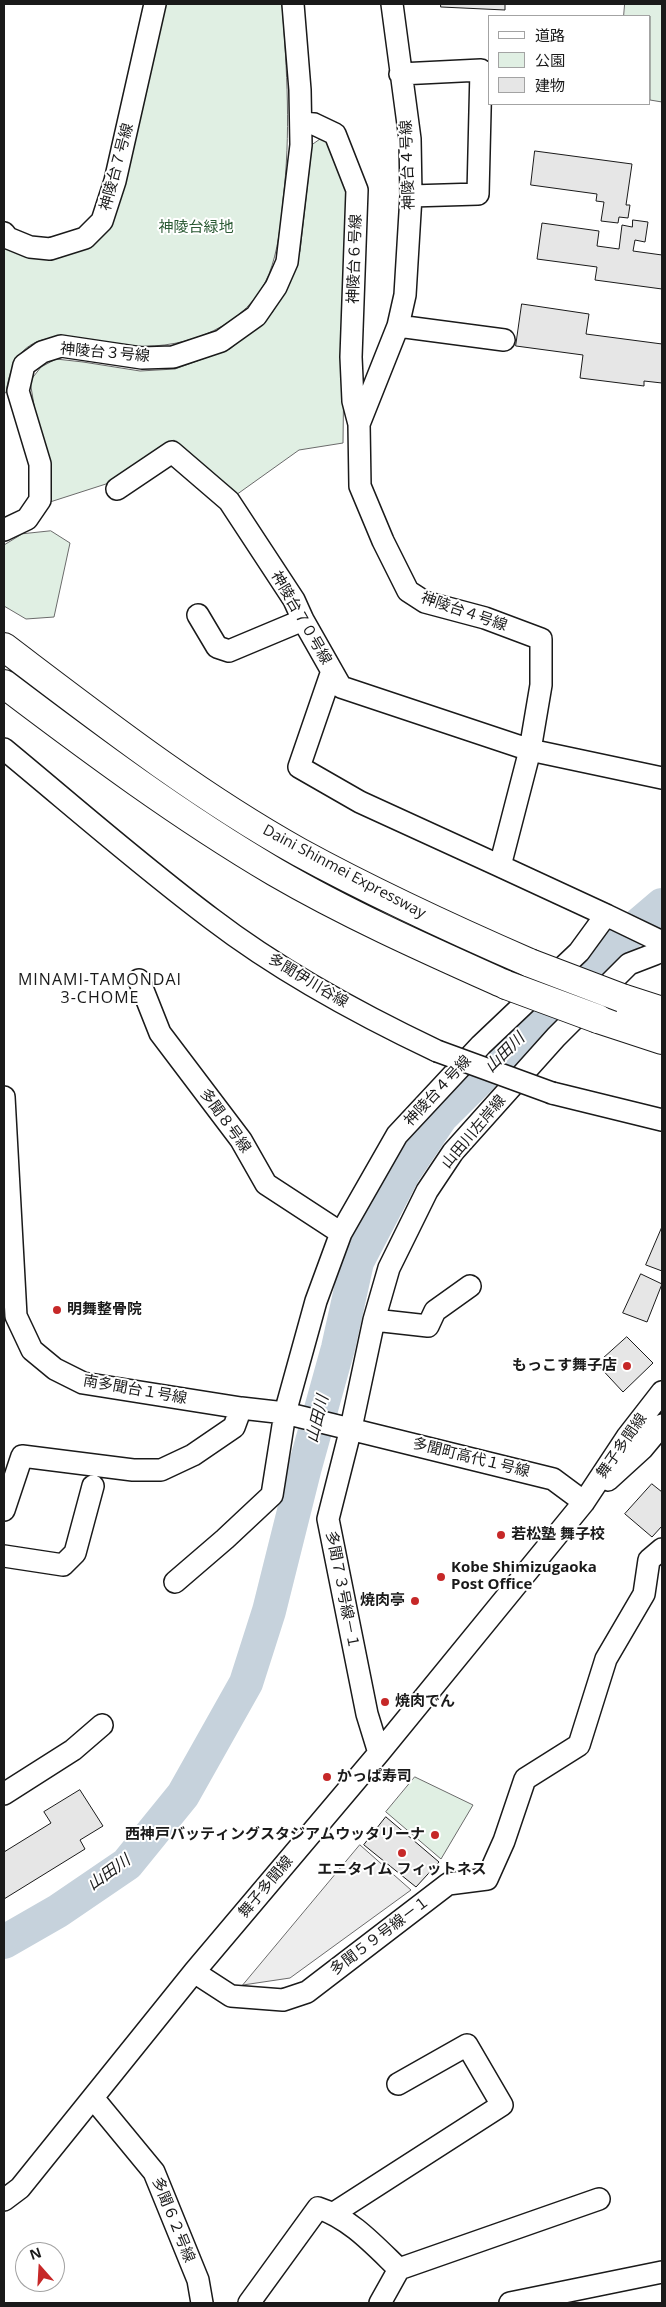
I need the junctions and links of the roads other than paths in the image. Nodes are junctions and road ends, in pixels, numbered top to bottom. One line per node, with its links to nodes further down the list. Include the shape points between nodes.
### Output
1 (155, 4): 7 (street, 神陵台７号線, via 115,181 102,221 85,238 50,250 30,247 8,238)
2 (293, 4): 5 (street, 神陵台３号線)
3 (392, 4): 4 (street, 神陵台４号線)
4 (400, 74): 6 (street, 神陵台４号線, via 410,139); 6 (street, via 481,70 478,194)
5 (301, 123): 10 (street, 神陵台６号線, via 314,124 335,134 357,190 351,357 353,402); 12 (street, 神陵台３号線, via 286,262 276,287 256,316 221,341 173,357 142,358 61,346 42,352 24,366 18,391 40,464 40,500 27,519)
6 (411, 196): 8 (street, 神陵台４号線, via 405,295)
7 (4, 233)
8 (398, 326): 9 (street); 10 (street, 神陵台４号線)
9 (504, 340)
10 (359, 424): 19 (street, 神陵台４号線, via 360,486 408,591 424,602 485,618 541,639 541,685)
11 (117, 489): 14 (street, 神陵台７０号線, via 172,452 229,501 294,600)
12 (4, 530)
13 (198, 615): 14 (street, via 217,647 229,651)
14 (303, 620): 16 (street, 神陵台７０号線)
15 (4, 647): 26 (highway, Daini Shinmei Expressway, bridge, via 142,749 223,805 298,851 453,929 530,963)
16 (332, 671): 19 (street, 神陵台７０号線, via 341,687); 21 (street, via 299,766 360,802)
17 (4, 684): 27 (highway, Daini Shinmei Expressway, bridge, via 199,825 275,872 372,923 506,985)
18 (4, 749): 30 (street, 多聞伊川谷線, bridge, via 212,919 344,1004 437,1050 552,1094)
19 (530, 750): 20 (street, 神陵台７０号線); 21 (street, 神陵台４号線)
20 (662, 778)
21 (500, 866): 22 (street)
22 (606, 915): 23 (street); 31 (street, 神陵台４号線, via 579,952 481,1045 397,1135)
23 (662, 942)
24 (662, 947): 33 (street, 山田川左岸線, via 655,954 629,964 556,1037 454,1152 427,1191 389,1268)
25 (139, 980): 31 (street, 多聞８号線, via 160,1033 241,1140 266,1184)
26 (662, 1011)
27 (662, 1040)
28 (4, 1097): 29 (street, 南多聞台１号線)
29 (4, 1118): 35 (street, 南多聞台１号線, via 16,1316 32,1350 55,1369 83,1383)
30 (662, 1120)
31 (341, 1233): 36 (street, 神陵台４号線, via 316,1301)
32 (470, 1286): 33 (street, via 435,1311 428,1326)
33 (374, 1320): 38 (street, 山田川左岸線)
34 (662, 1392): 40 (street, 舞子多聞線, via 627,1437)
35 (241, 1408): 36 (street, 南多聞台１号線); 41 (street, via 234,1427 193,1455 161,1470 133,1470 22,1456)
36 (284, 1413): 38 (street, 南多聞台１号線); 44 (street, 神陵台４号線, via 272,1495)
37 (662, 1424): 40 (street, 舞子多聞線, via 642,1449)
38 (351, 1428): 40 (street, 多聞町高代１号線, via 553,1479); 46 (street, 多聞７３号線－１, via 328,1519 367,1714)
39 (93, 1486): 43 (street, via 76,1553 63,1566)
40 (584, 1502): 46 (street, 舞子多聞線)
41 (4, 1510)
42 (662, 1549): 48 (street, 多聞５９号線－１, via 650,1560 644,1594 606,1660 579,1746 525,1779 487,1879 448,1884 307,1992 283,2000 231,1996)
43 (4, 1556)
44 (175, 1582)
45 (102, 1726): 47 (street, via 73,1750)
46 (379, 1753): 48 (street, 舞子多聞線)
47 (4, 1794)
48 (194, 1972): 50 (street, 舞子多聞線)
49 (398, 2084): 53 (street, via 467,2045 502,2105)
50 (92, 2098): 52 (street, 舞子多聞線, via 20,2188); 56 (street, 多聞６２号線, via 154,2172 198,2280)
51 (599, 2199): 54 (street)
52 (4, 2200)
53 (326, 2210): 54 (street, via 373,2244); 57 (street)
54 (398, 2269): 58 (street)
55 (662, 2272): 59 (street)
56 (202, 2303)
57 (249, 2303)
58 (380, 2303)
59 (510, 2303)

